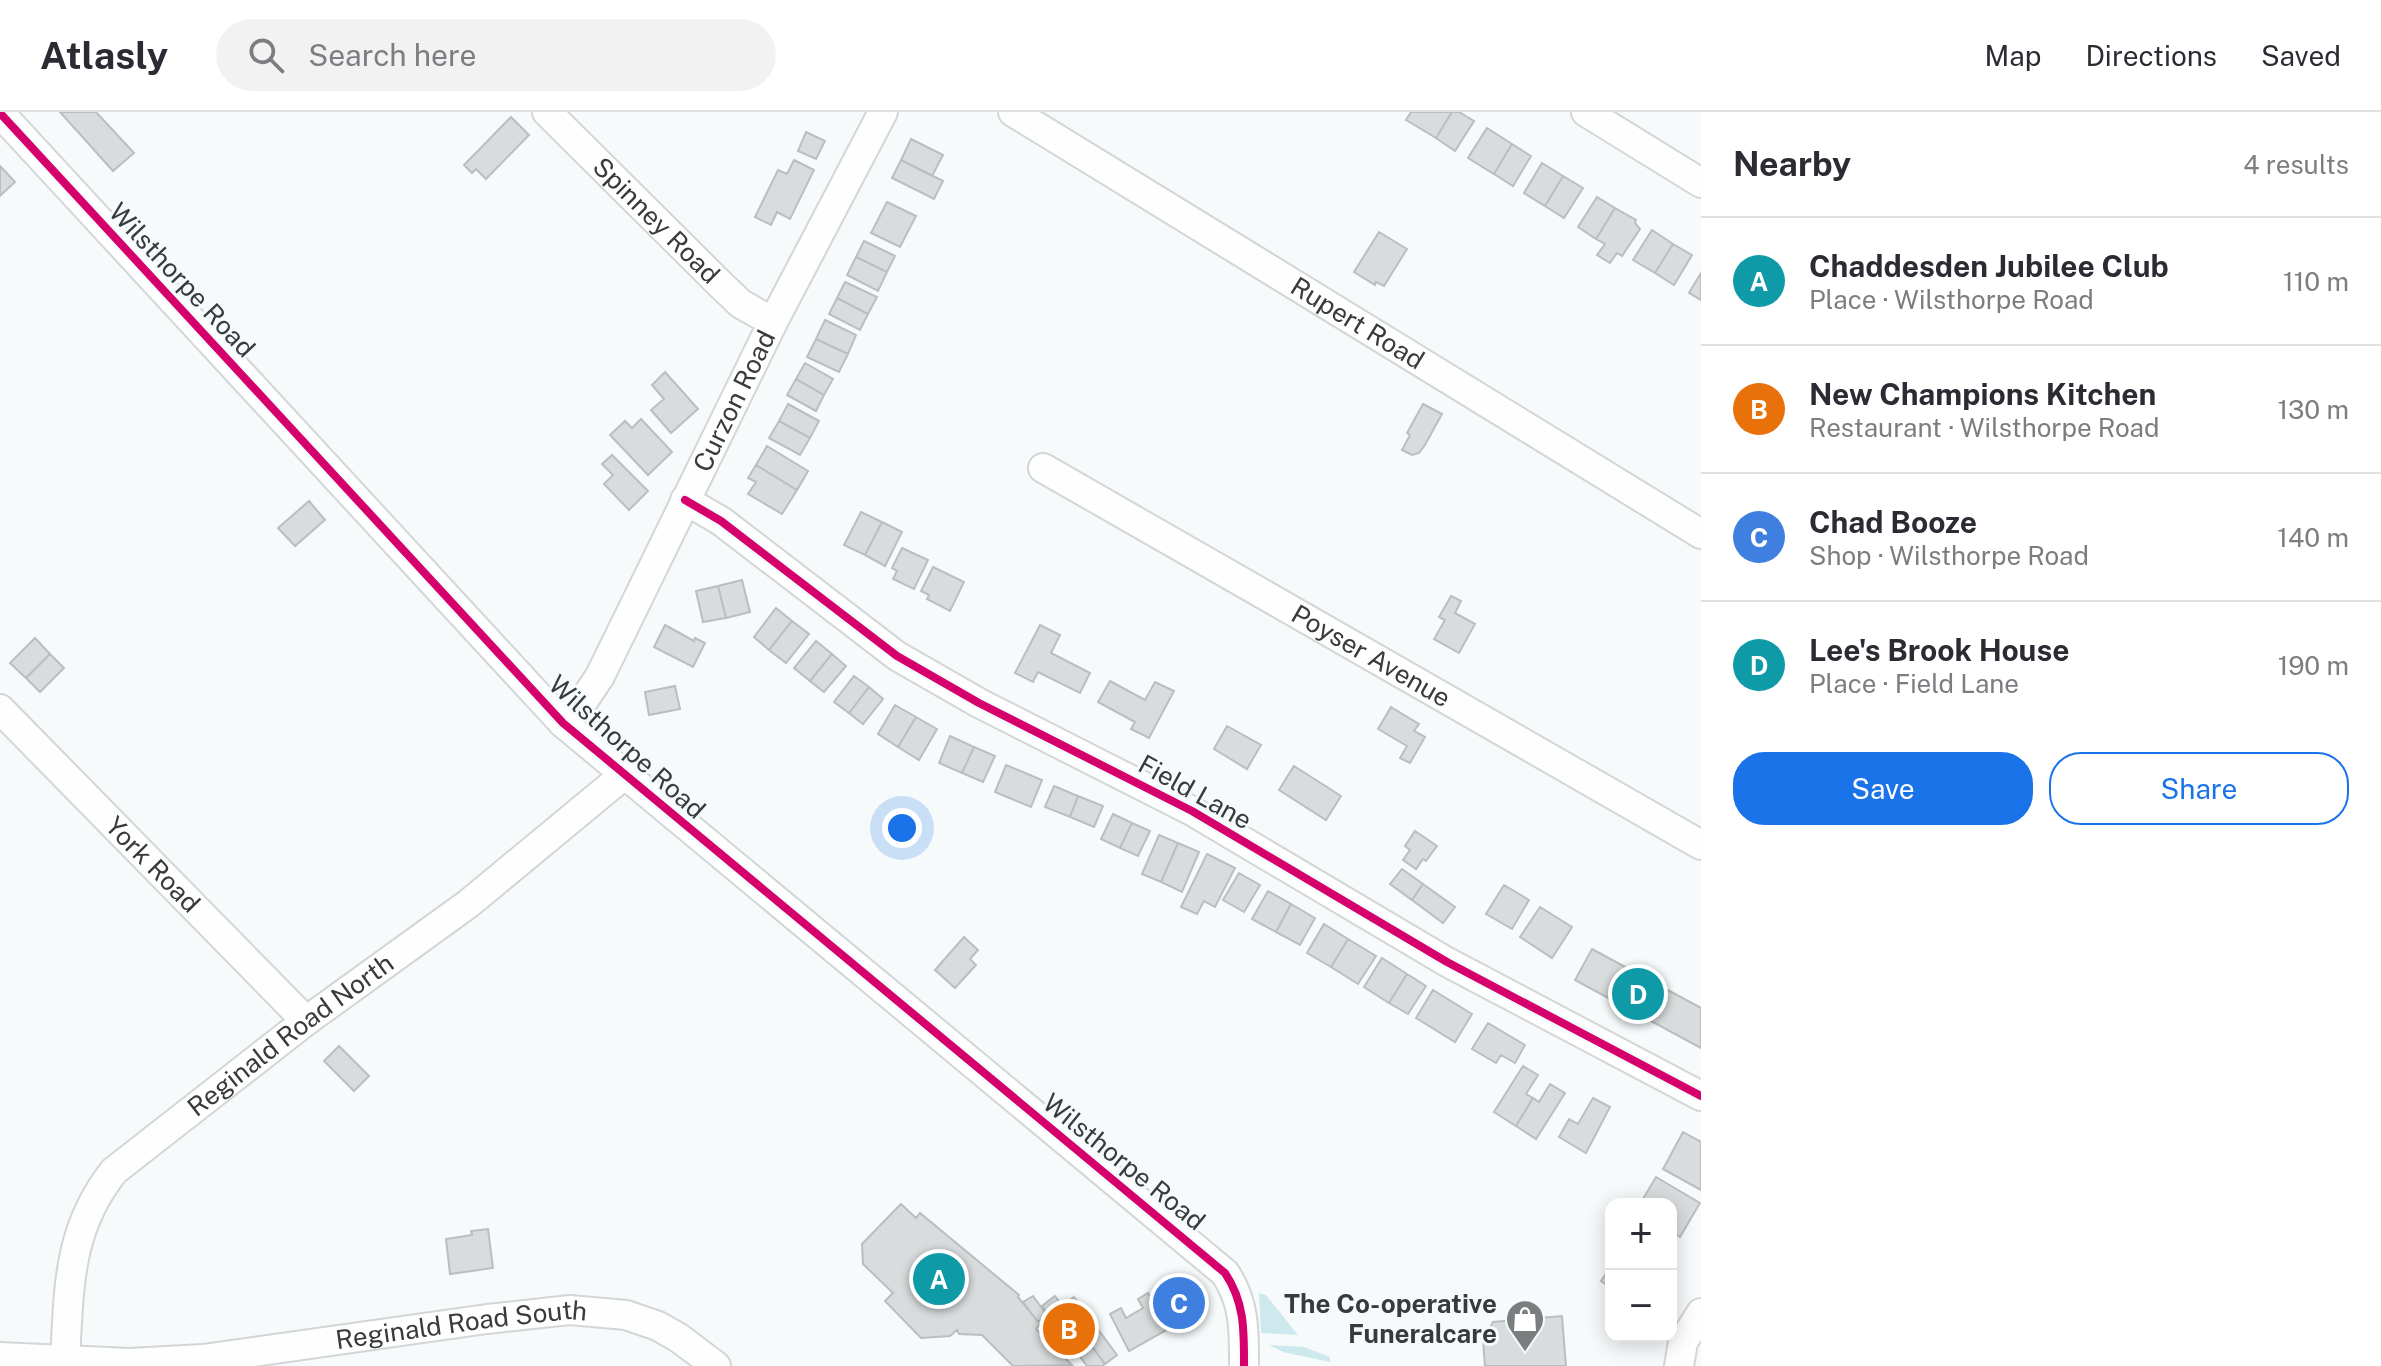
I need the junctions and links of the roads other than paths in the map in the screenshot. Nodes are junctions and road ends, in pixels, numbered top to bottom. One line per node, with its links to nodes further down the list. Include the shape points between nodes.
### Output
1 (547, 112): 7 (street, Spinney Road, via 741,304)
2 (883, 112): 7 (street, Curzon Road)
3 (1013, 112): 10 (street, Rupert Road)
4 (1586, 112): 6 (street)
5 (0, 113): 12 (street, Wilsthorpe Road)
6 (1701, 183)
7 (773, 322): 9 (street, Curzon Road)
8 (1043, 468): 14 (street, Poyser Avenue)
9 (685, 500): 12 (street, Curzon Road, via 600,676); 16 (street, Field Lane, via 721,521 897,656 1192,811 1447,962)
10 (1701, 534)
11 (0, 709): 15 (street, York Road)
12 (563, 723): 13 (street, Wilsthorpe Road)
13 (624, 775): 15 (street, Reginald Road North, via 468,904); 22 (street, Wilsthorpe Road, via 1209,1257 1236,1290)
14 (1701, 845)
15 (306, 1021): 19 (street, Reginald Road North, via 136,1152 102,1186 73,1254)
16 (1701, 1096)
17 (1701, 1313): 23 (street, via 1683,1342)
18 (0, 1357): 19 (street, Reginald Road South)
19 (65, 1360): 20 (street, Reginald Road South)
20 (204, 1362): 21 (street, Reginald Road South, via 570,1310 626,1315 658,1326)
21 (716, 1366)
22 (1244, 1366)
23 (1679, 1366)

